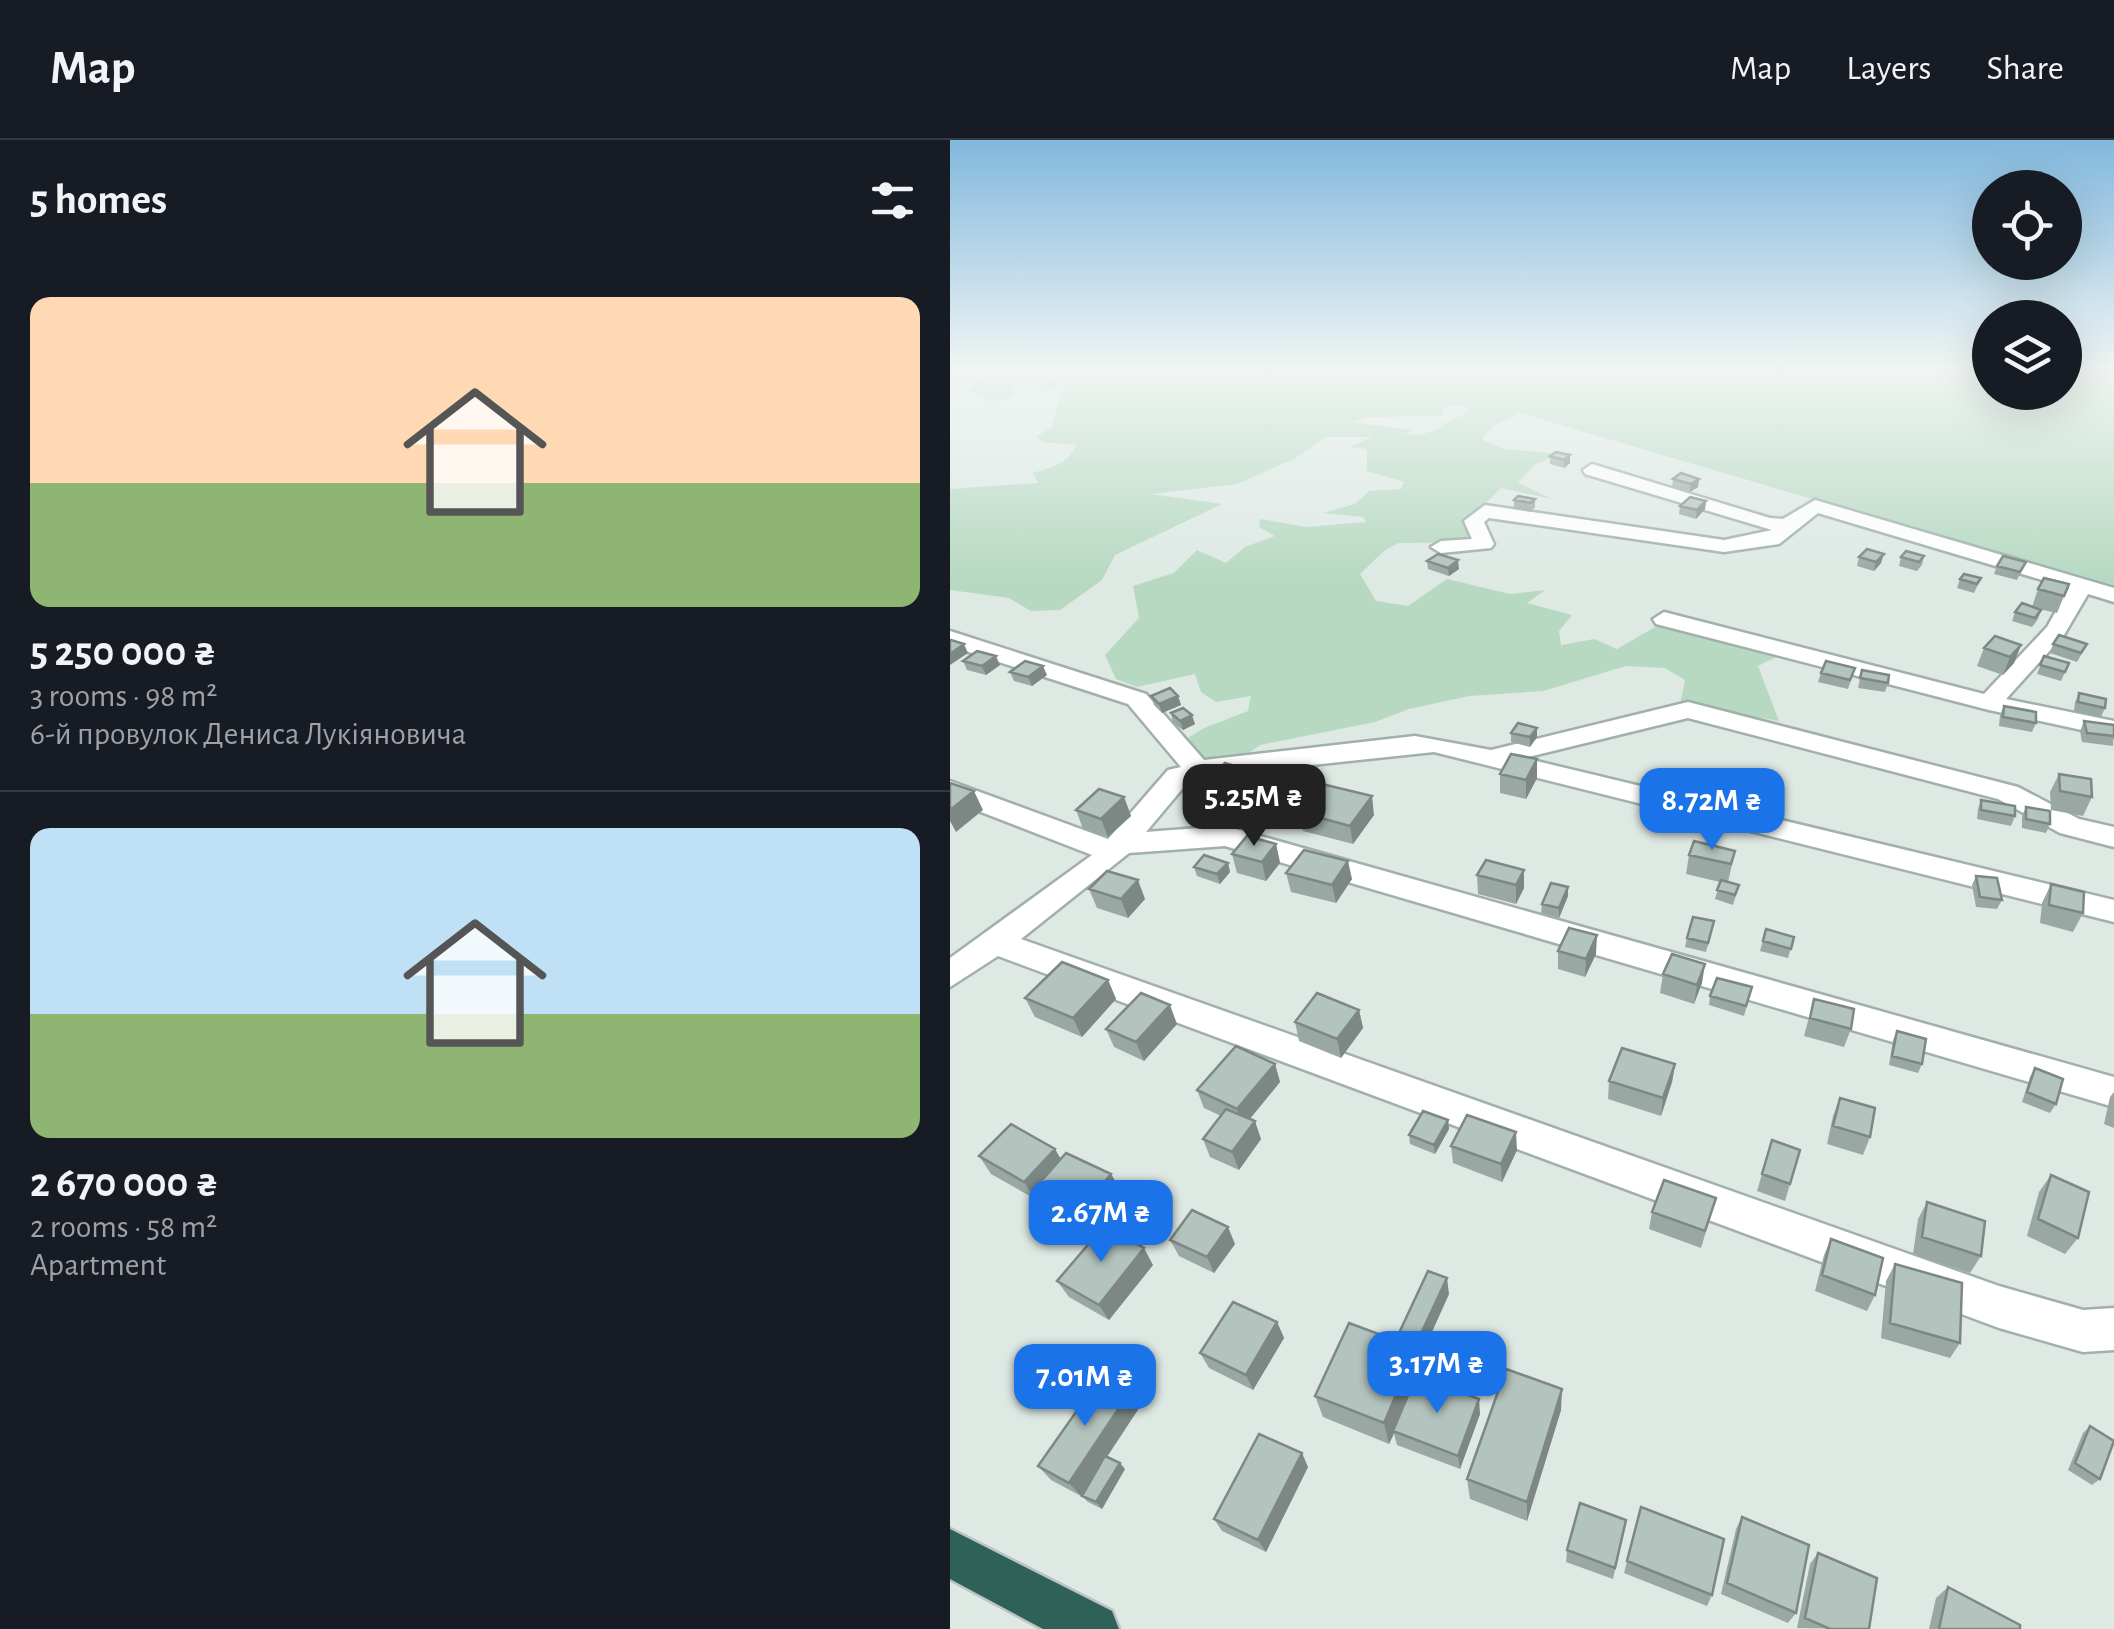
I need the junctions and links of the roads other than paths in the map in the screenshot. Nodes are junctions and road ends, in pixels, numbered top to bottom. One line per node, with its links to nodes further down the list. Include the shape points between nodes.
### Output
1 (1592, 470): 2 (street, via 1768,524)
2 (1800, 519): 3 (street, via 1772,540 1724,546 1485,511 1474,521 1484,544); 4 (street, via 1816,506)
3 (1441, 547)
4 (2082, 585): 5 (street); 8 (street, via 2056,630)
5 (2114, 595)
6 (1664, 619): 8 (street)
7 (950, 638): 11 (street, via 1137,699)
8 (1989, 703): 9 (street)
9 (2114, 729)
10 (1490, 758): 11 (street, via 1415,744); 13 (street, via 1688,710 2008,793 2070,826); 15 (street)
11 (1198, 770): 14 (street, via 1178,776)
12 (950, 790): 14 (street)
13 (2114, 838)
14 (1116, 848): 16 (street); 18 (street, via 1225,836)
15 (2114, 910)
16 (994, 942): 17 (street); 19 (street, via 1999,1307 2083,1331)
17 (950, 976)
18 (2114, 1092)
19 (2114, 1329)
20 (950, 1554): 21 (highway)
21 (1094, 1629)

